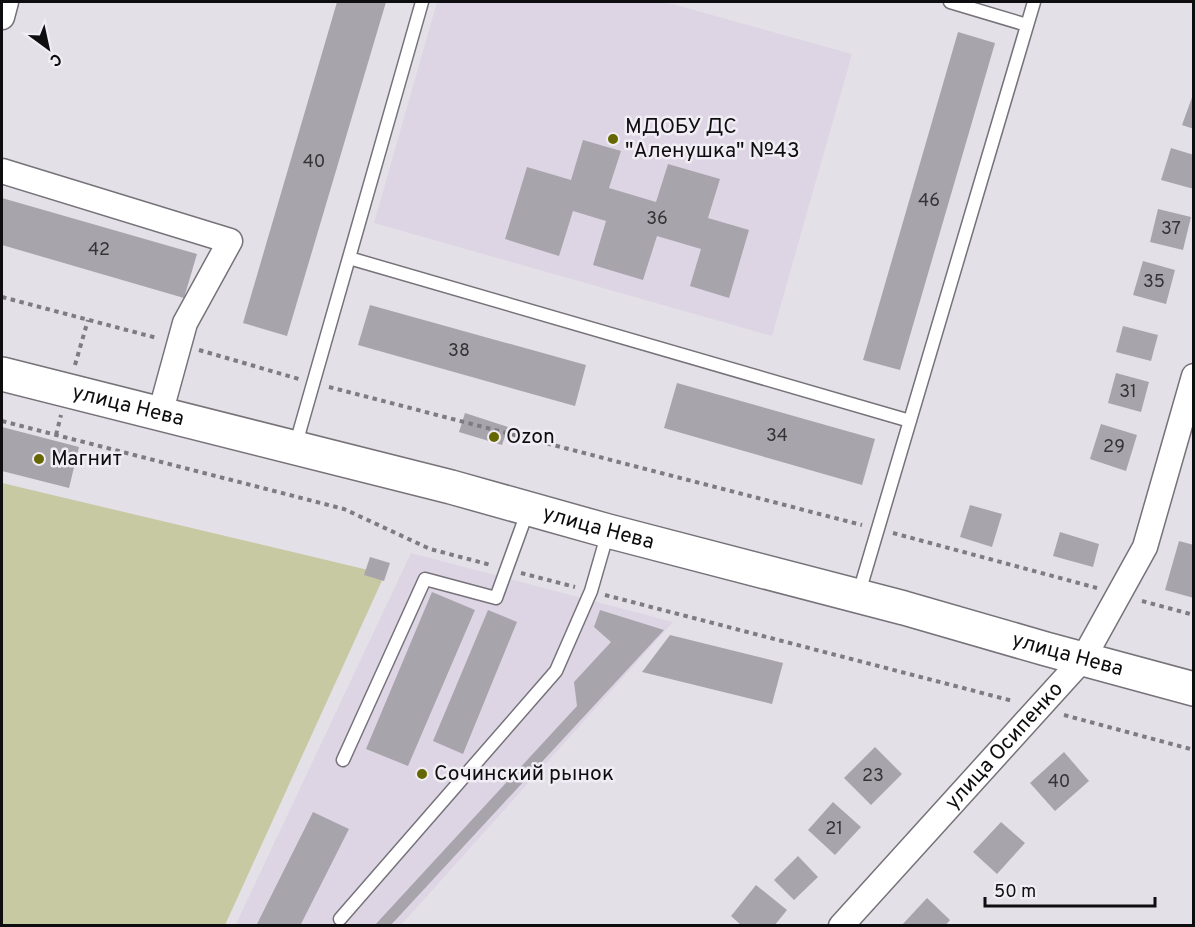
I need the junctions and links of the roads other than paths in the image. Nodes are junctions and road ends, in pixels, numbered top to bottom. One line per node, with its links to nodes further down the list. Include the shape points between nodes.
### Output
1 (6, 2): 5 (street)
2 (422, 2): 8 (lane)
3 (950, 2): 6 (lane)
4 (1034, 2): 6 (lane)
5 (2, 16)
6 (1027, 25): 12 (lane)
7 (2, 171): 11 (street, via 230,242 185,323)
8 (349, 258): 12 (lane); 13 (lane)
9 (2, 374): 11 (main road, улица Нева)
10 (1194, 376): 17 (street, улица Осипенко, via 1145,548)
11 (160, 414): 13 (main road, улица Нева)
12 (909, 421): 16 (lane)
13 (295, 448): 14 (main road, улица Нева)
14 (528, 509): 15 (main road, улица Нева); 19 (lane, via 496,598 425,579)
15 (608, 531): 16 (main road, улица Нева); 20 (lane, via 591,591 556,671)
16 (858, 596): 17 (main road, улица Нева)
17 (1083, 659): 18 (main road, улица Нева); 21 (street, улица Осипенко)
18 (1194, 689)
19 (343, 760)
20 (340, 919)
21 (841, 926)

